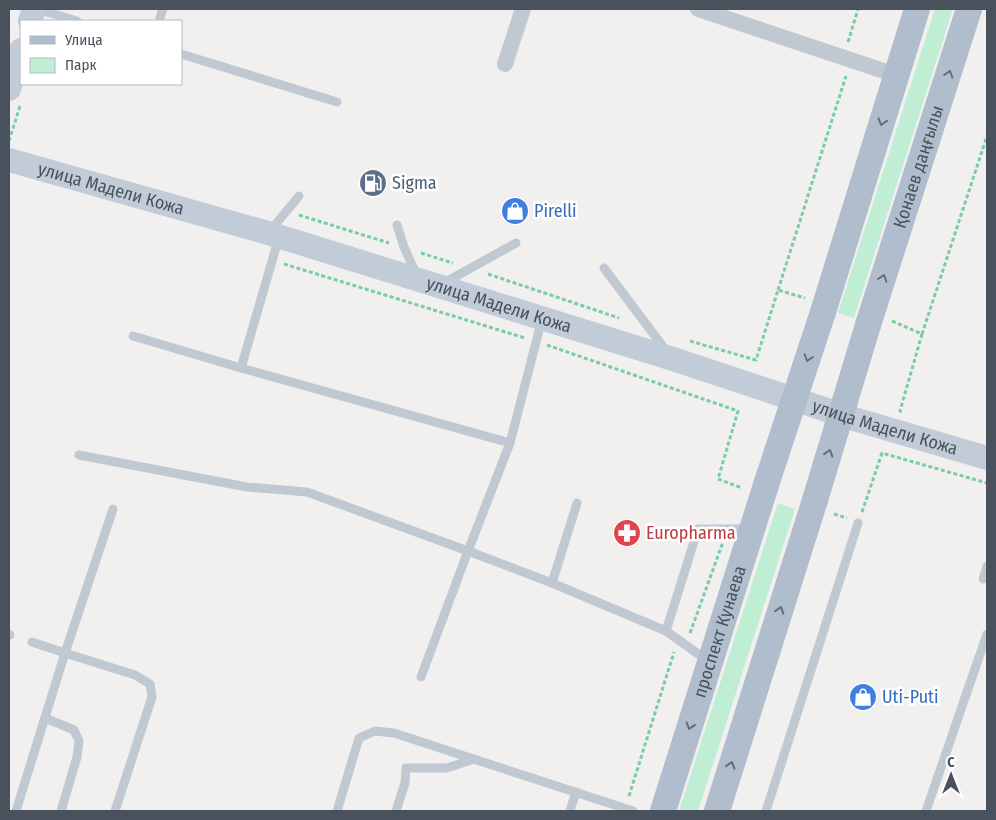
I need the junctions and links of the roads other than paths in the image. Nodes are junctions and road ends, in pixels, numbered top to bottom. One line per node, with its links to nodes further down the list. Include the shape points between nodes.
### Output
1 (36, 9): 6 (lane)
2 (523, 9): 9 (street)
3 (698, 9): 10 (street)
4 (917, 9): 10 (main road)
5 (970, 9): 52 (main road, Қонаев даңғылы, one-way to 5, bridge, via 822,504)
6 (74, 20)
7 (20, 53): 11 (main road)
8 (182, 54): 12 (lane)
9 (505, 64)
10 (896, 75): 30 (main road, проспект Кунаева, one-way to 30, bridge, via 814,308 766,485)
11 (9, 89)
12 (337, 102)
13 (9, 160): 16 (main road, улица Мадели Кожа)
14 (299, 196): 16 (lane)
15 (397, 226): 19 (lane, via 404,247)
16 (274, 235): 19 (main road, улица Мадели Кожа); 23 (lane, via 272,260)
17 (516, 242): 19 (lane, via 472,268)
18 (604, 268): 22 (lane)
19 (428, 283): 20 (main road, улица Мадели Кожа)
20 (542, 319): 22 (main road, улица Мадели Кожа); 24 (lane)
21 (133, 336): 23 (lane)
22 (673, 359): 26 (main road, улица Мадели Кожа, via 854,419)
23 (241, 368): 24 (lane)
24 (510, 443): 31 (lane)
25 (79, 455): 31 (lane, via 246,487 307,492)
26 (987, 458)
27 (577, 503): 34 (lane)
28 (113, 509): 38 (lane)
29 (858, 522): 53 (lane)
30 (740, 529): 35 (lane, via 698,529); 39 (main road, проспект Кунаева)
31 (468, 551): 34 (lane); 40 (lane)
32 (987, 566): 33 (lane)
33 (983, 578)
34 (552, 583): 35 (lane)
35 (666, 631): 39 (lane)
36 (987, 634): 54 (lane)
37 (32, 642): 38 (lane)
38 (64, 653): 41 (lane); 47 (lane, via 135,675 150,684 152,697)
39 (710, 662): 51 (main road, проспект Кунаева, one-way to 51)
40 (421, 677)
41 (45, 718): 45 (lane); 46 (lane, via 74,730 79,741)
42 (474, 759): 43 (lane); 48 (lane, via 375,731 359,738); 49 (lane, via 447,768 406,768)
43 (576, 792): 44 (lane); 50 (lane)
44 (629, 810)
45 (16, 811)
46 (61, 811)
47 (115, 811)
48 (337, 811)
49 (396, 811)
50 (570, 811)
51 (664, 811)
52 (717, 811)
53 (766, 811)
54 (926, 811)

